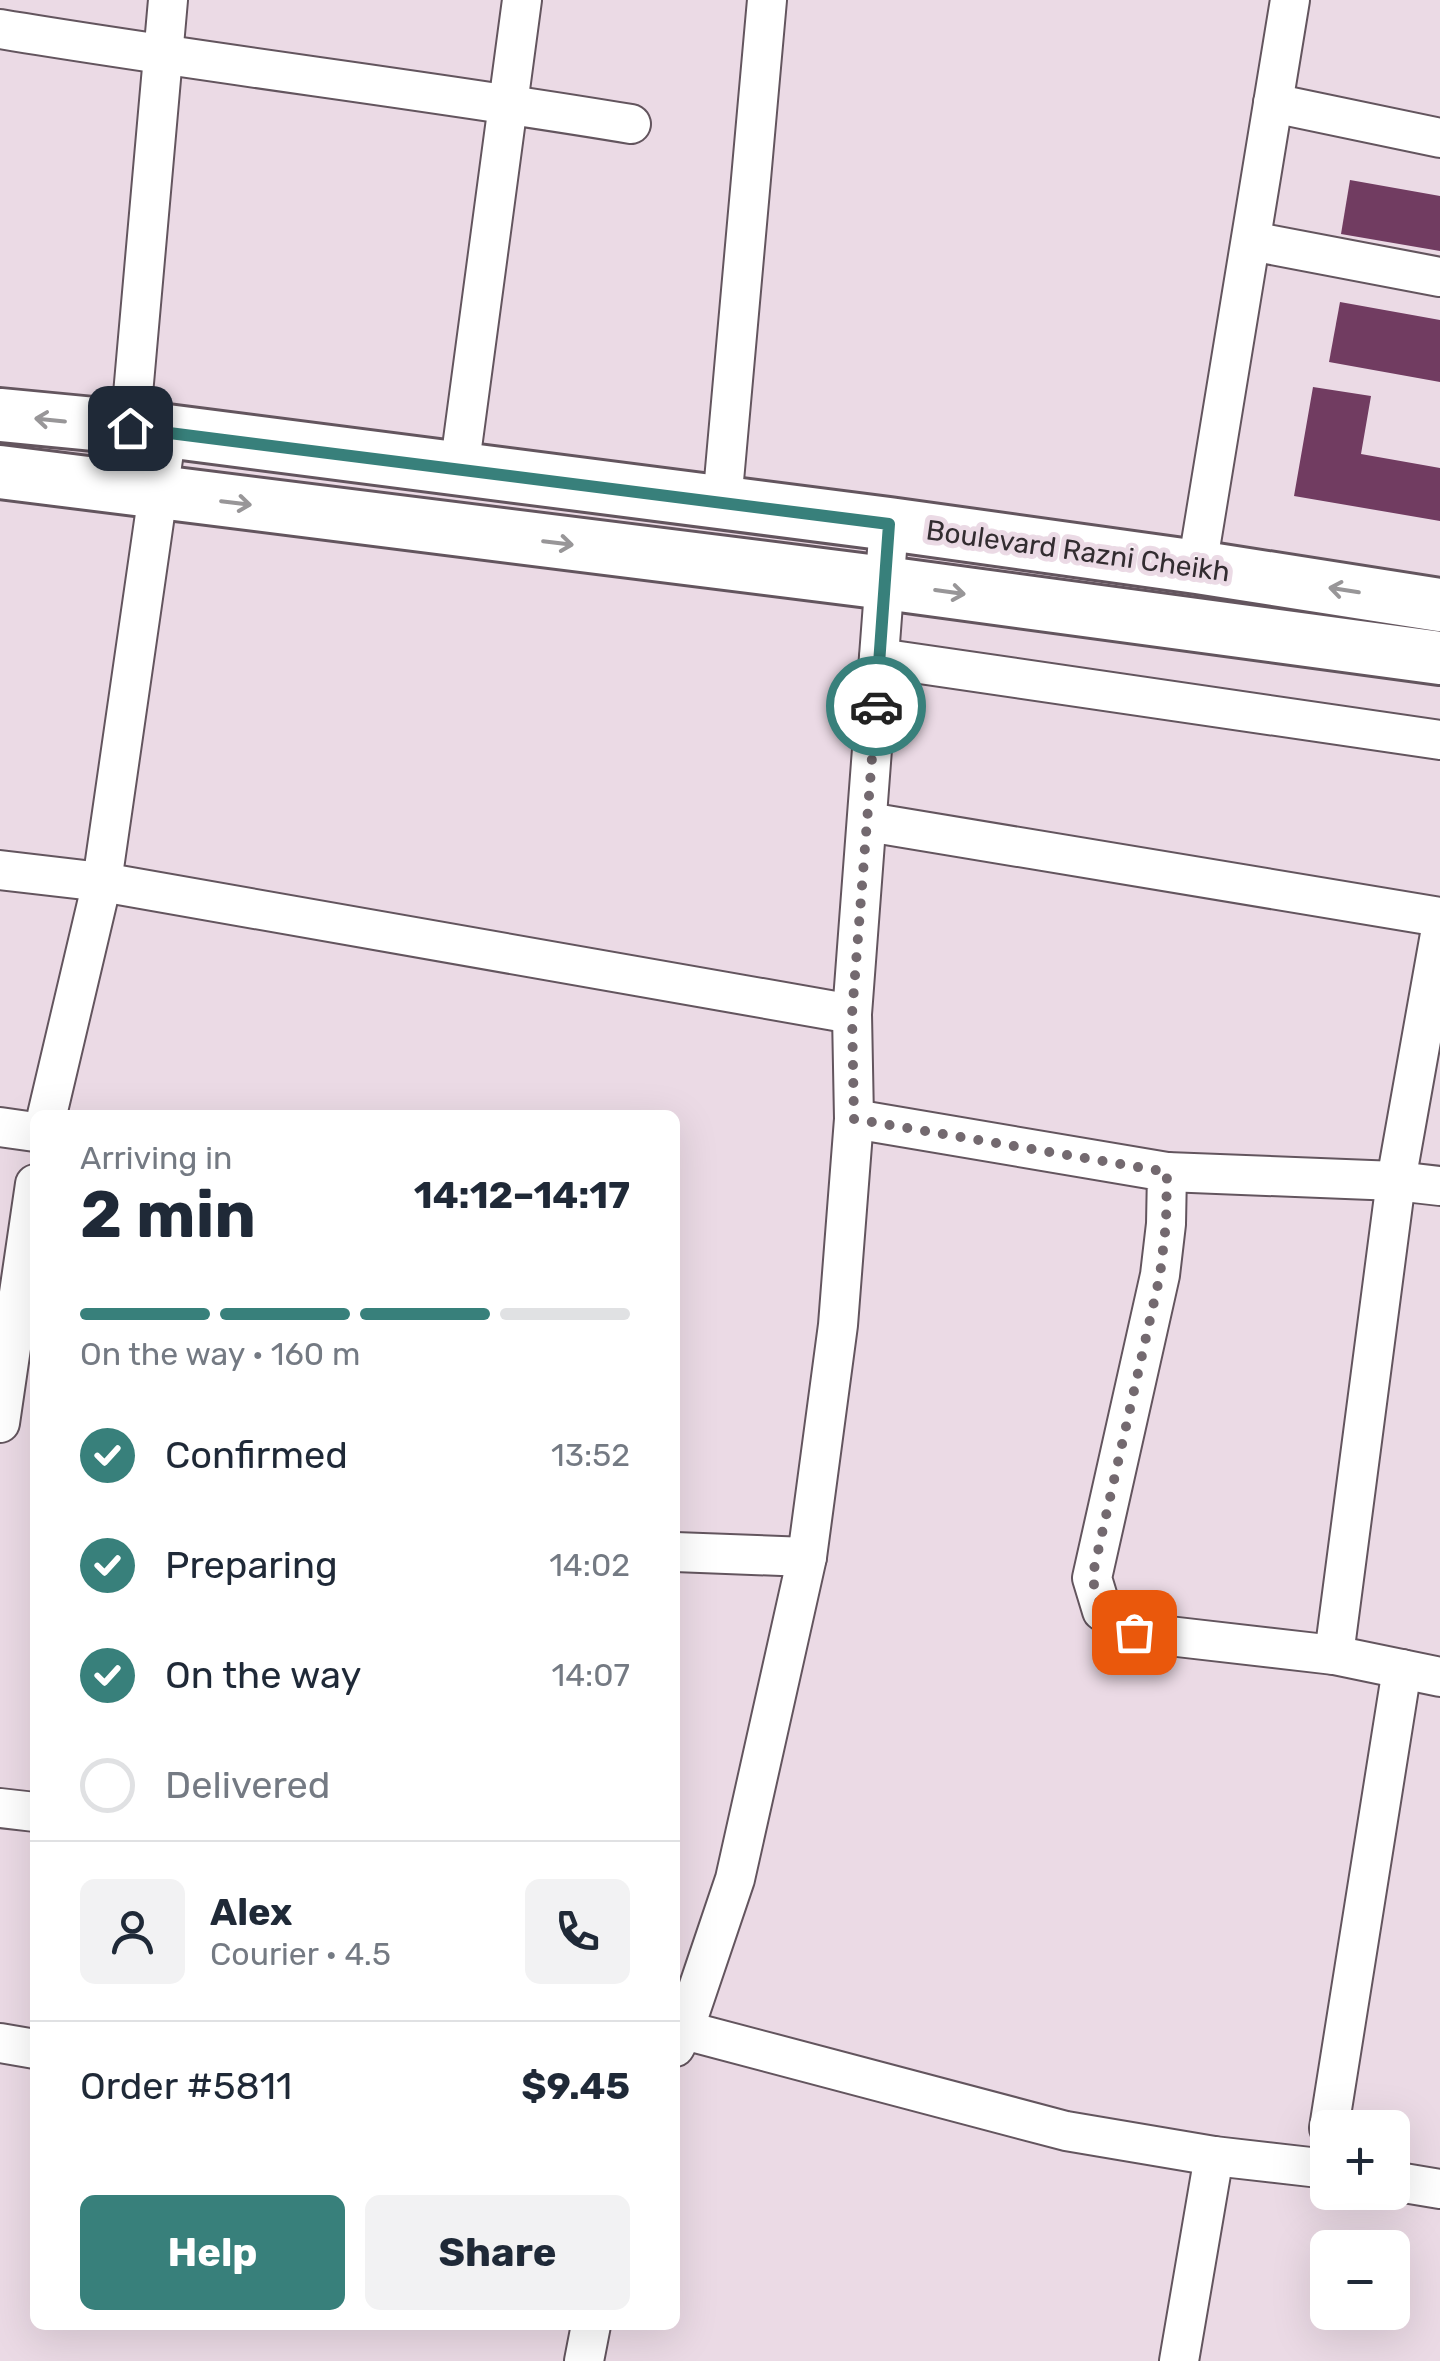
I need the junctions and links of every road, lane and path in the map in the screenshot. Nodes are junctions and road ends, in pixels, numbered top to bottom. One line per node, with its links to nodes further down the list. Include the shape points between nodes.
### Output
1 (168, 0): 6 (street)
2 (522, 0): 7 (street)
3 (767, 0): 18 (street)
4 (1290, 0): 8 (street)
5 (0, 29): 6 (street)
6 (163, 56): 7 (street); 14 (street)
7 (510, 104): 9 (street); 15 (street)
8 (1272, 104): 10 (street); 11 (street)
9 (631, 124)
10 (1440, 138)
11 (1251, 241): 12 (street); 20 (street)
12 (1440, 277)
13 (0, 415): 14 (main road, Boulevard Razni Cheikh, one-way to 13)
14 (148, 430): 15 (main road, Boulevard Razni Cheikh); 17 (street)
15 (459, 470): 18 (main road, Boulevard Razni Cheikh)
16 (0, 472): 17 (main road, Boulevard Razni Cheikh)
17 (158, 493): 21 (main road, Boulevard Razni Cheikh, one-way to 21); 28 (street)
18 (722, 503): 19 (main road, Boulevard Razni Cheikh)
19 (889, 524): 20 (main road, Boulevard Razni Cheikh); 21 (street)
20 (1197, 568): 22 (main road, Boulevard Razni Cheikh, one-way to 20)
21 (885, 583): 23 (street); 24 (main road, Boulevard Razni Cheikh, one-way to 24)
22 (1440, 606)
23 (880, 658): 25 (street); 26 (street)
24 (1440, 658)
25 (1440, 740)
26 (868, 822): 29 (street); 31 (street)
27 (0, 870): 28 (street)
28 (102, 882): 31 (street); 32 (street)
29 (1440, 917)
30 (1440, 934): 37 (street)
31 (852, 1014): 33 (street)
32 (48, 1110)
33 (854, 1119): 36 (street); 42 (street, via 838,1326)
34 (0, 1127): 35 (street)
35 (30, 1131)
36 (1167, 1172): 37 (street); 43 (street, via 1160,1275 1092,1578 1102,1611 1134,1632)
37 (1396, 1181): 38 (street); 43 (street)
38 (1440, 1186)
39 (30, 1218): 40 (street)
40 (0, 1423)
41 (680, 1552): 42 (street)
42 (807, 1557): 48 (street, via 734,1878)
43 (1334, 1655): 44 (street)
44 (1402, 1670): 45 (street); 52 (street)
45 (1440, 1678)
46 (0, 1808): 47 (street)
47 (30, 1811)
48 (680, 2035)
49 (680, 2038): 53 (street, via 1066,2132)
50 (0, 2043): 51 (street)
51 (30, 2047)
52 (1332, 2110)
53 (1214, 2156): 54 (street); 59 (street)
54 (1310, 2159)
55 (1410, 2183): 56 (street)
56 (1440, 2189)
57 (590, 2330): 58 (street)
58 (584, 2361)
59 (1179, 2361)

